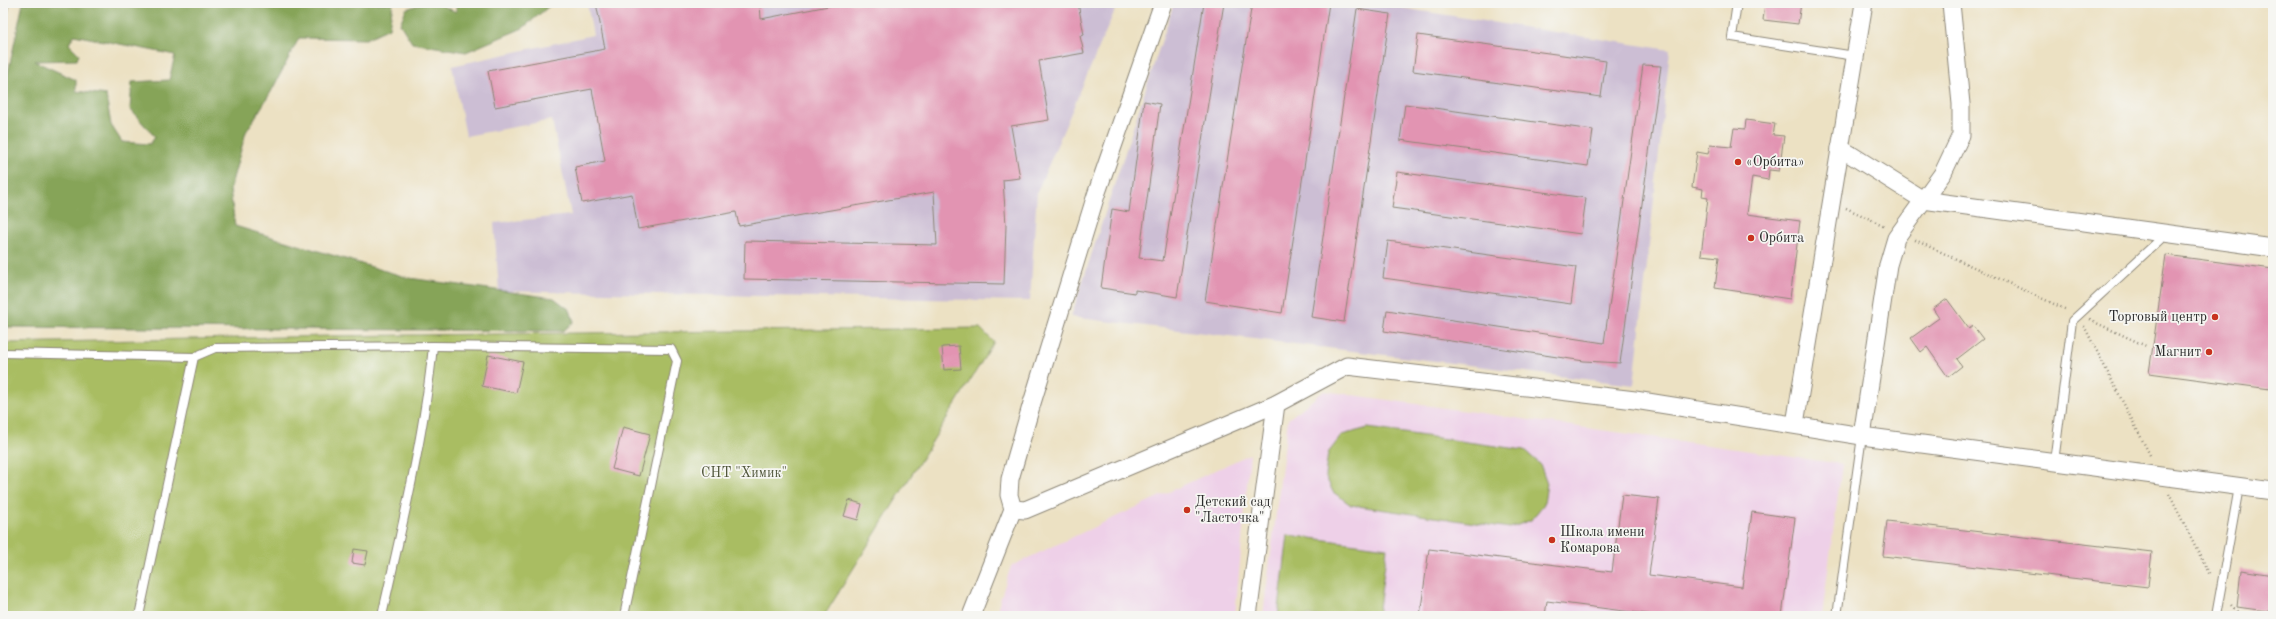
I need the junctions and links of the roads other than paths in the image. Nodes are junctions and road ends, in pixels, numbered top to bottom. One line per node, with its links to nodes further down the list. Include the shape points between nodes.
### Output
1 (1163, 3): 19 (street, via 1096,195 1034,395 1010,479 1009,495)
2 (1737, 3): 5 (lane, via 1732,37)
3 (1864, 3): 5 (street)
4 (1952, 3): 7 (street, via 1961,104 1961,135 1942,174)
5 (1855, 56): 6 (street)
6 (1840, 148): 7 (street); 14 (street)
7 (1923, 200): 8 (street); 15 (street, via 1896,238 1888,265)
8 (2166, 233): 9 (street); 16 (lane, via 2072,321)
9 (2273, 248)
10 (433, 346): 12 (lane, via 215,348); 21 (lane, via 428,397 415,467); 22 (lane, via 671,349 677,361)
11 (3, 353): 12 (lane)
12 (194, 357): 20 (lane)
13 (1276, 404): 14 (street, via 1347,366 1635,400); 19 (street, via 1024,510); 24 (street)
14 (1795, 424): 15 (street)
15 (1862, 436): 16 (street); 25 (lane)
16 (2054, 462): 17 (street)
17 (2239, 487): 18 (street); 26 (lane)
18 (2273, 491)
19 (1013, 508): 23 (street)
20 (139, 616)
21 (382, 616)
22 (624, 616)
23 (970, 616)
24 (1248, 616)
25 (1837, 616)
26 (2216, 616)

